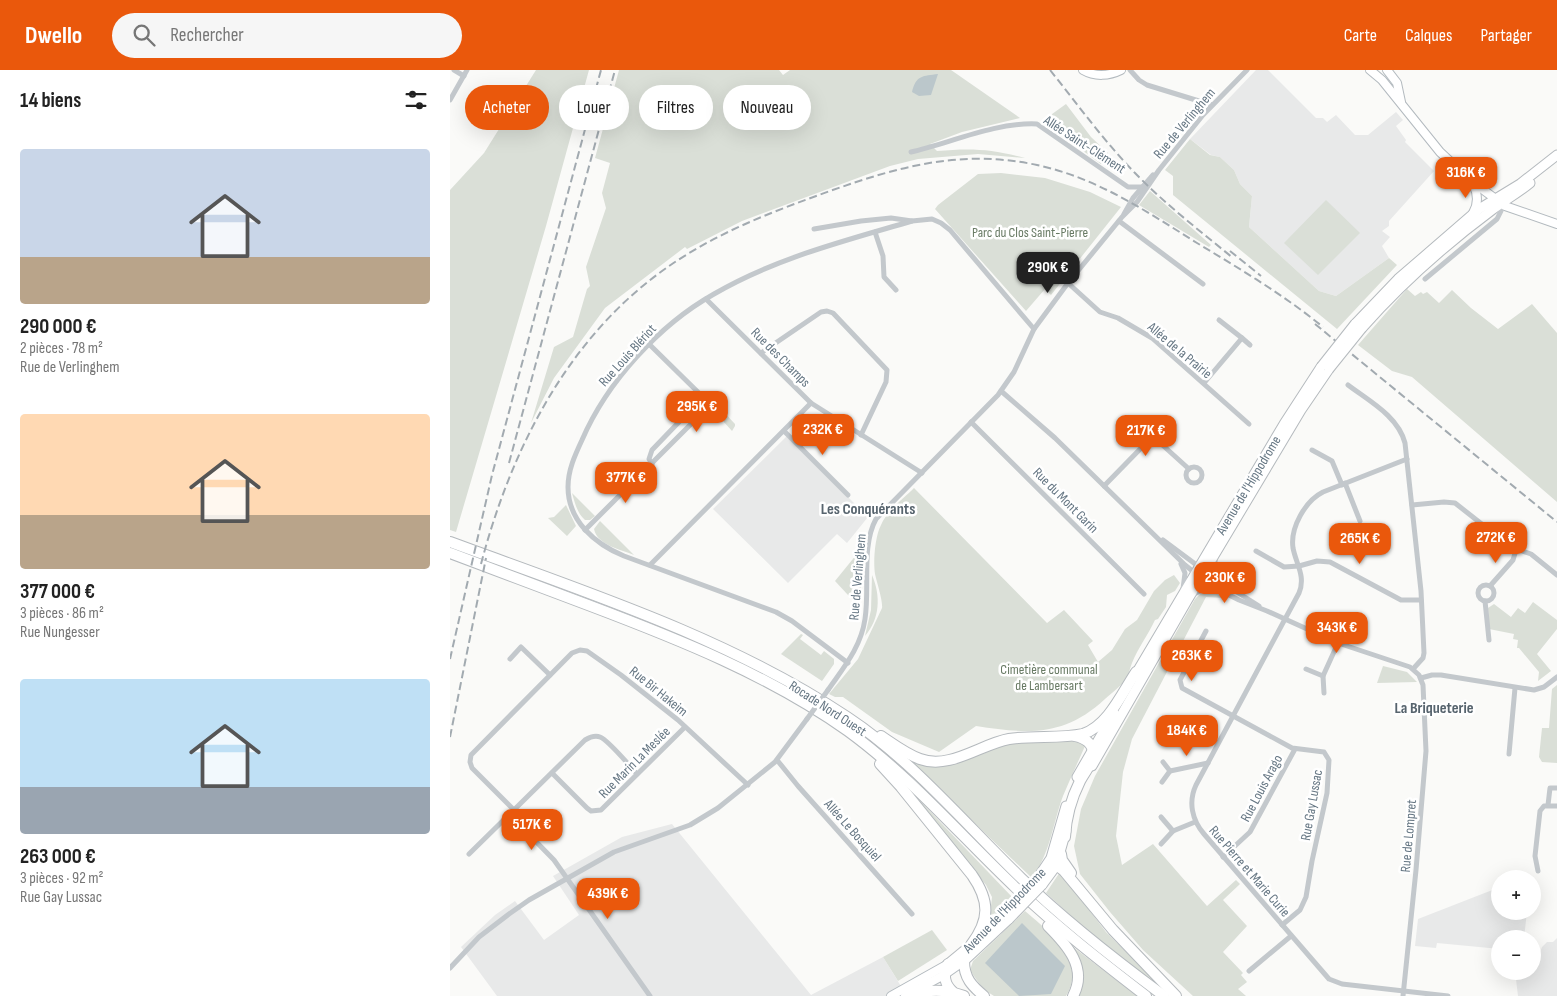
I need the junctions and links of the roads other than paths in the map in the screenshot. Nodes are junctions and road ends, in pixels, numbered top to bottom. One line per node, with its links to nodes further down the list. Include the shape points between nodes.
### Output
1 (454, 70): 9 (street)
2 (467, 70): 9 (street)
3 (1083, 70): 8 (street, via 1097,75)
4 (1130, 70): 11 (street, via 1147,85)
5 (1247, 70): 11 (street, Rue de Verlinghem)
6 (1370, 70): 12 (street)
7 (1387, 70): 12 (street, via 1398,82 1399,96)
8 (1117, 72)
9 (464, 76): 10 (street)
10 (450, 100)
11 (1212, 105): 16 (street, Rue de Verlinghem)
12 (1405, 108): 17 (street, via 1440,152)
13 (911, 152): 18 (street, Allée Saint-Clément, via 994,130 1036,124)
14 (1557, 155): 21 (main road, Avenue de l'Hippodrome)
15 (1557, 162): 21 (main road, Avenue de l'Hippodrome, via 1520,191)
16 (1159, 170): 19 (street, Rue de Verlinghem); 23 (street, Rue de Verlinghem, via 1137,202)
17 (1470, 180): 21 (street); 22 (street, via 1478,200)
18 (1128, 187): 19 (street, Allée Saint-Clément); 20 (street, Allée Saint-Clément)
19 (1142, 187): 20 (street, Rue de Verlinghem)
20 (1132, 198): 23 (street, Rue de Verlinghem)
21 (1498, 201): 22 (main road, Avenue de l'Hippodrome); 25 (street); 28 (street, via 1501,211 1497,219); 34 (main road, Avenue de l'Hippodrome)
22 (1470, 217): 34 (main road, Avenue de l'Hippodrome, via 1404,273)
23 (1120, 219): 29 (street, Rue de Verlinghem); 30 (street)
24 (912, 221): 26 (street, via 883,219); 27 (street, Rue Louis Blériot); 35 (street, via 941,222)
25 (1557, 224)
26 (814, 229)
27 (875, 232): 31 (street, via 883,256 884,277); 32 (street, Rue Louis Blériot, via 799,255)
28 (1425, 279)
29 (1068, 283): 35 (street, Rue de Verlinghem); 41 (street, Allée de la Prairie, via 1100,312 1118,318 1152,338)
30 (1203, 284)
31 (896, 290)
32 (706, 298): 37 (street, Rue Louis Blériot); 39 (street, Rue des Champs)
33 (1219, 320): 36 (street)
34 (1358, 326): 40 (main road, Avenue de l'Hippodrome, bridge)
35 (1034, 329): 43 (street, Rue de Verlinghem, via 1014,372)
36 (1242, 338): 38 (street); 41 (street)
37 (650, 344): 44 (street); 61 (street, Rue Louis Blériot, via 602,401 573,461 568,493)
38 (1250, 345)
39 (761, 353): 45 (street, Rue des Champs); 49 (street, via 821,312 833,313 887,370 886,382)
40 (1325, 368): 66 (main road, Avenue de l'Hippodrome); 70 (main road, Avenue de l'Hippodrome, via 1299,400)
41 (1204, 384): 47 (street, Allée de la Prairie)
42 (1348, 385): 51 (street, via 1395,422 1404,439)
43 (1001, 391): 46 (street, Rue de Verlinghem); 56 (street)
44 (703, 397): 52 (street, via 652,450 648,456); 52 (street, via 709,404 707,408)
45 (811, 403): 48 (street); 49 (street, Rue des Champs)
46 (971, 422): 54 (street, Rue de Verlinghem); 75 (street, Rue du Mont Garin)
47 (1249, 424)
48 (784, 431): 57 (street); 68 (street)
49 (861, 435): 54 (street, Rue des Champs)
50 (1312, 450): 55 (street, via 1332,461)
51 (1407, 459): 55 (street, Rue Pierre et Marie Curie); 58 (street)
52 (652, 464): 61 (street)
53 (1189, 469): 56 (street, via 1158,441 1152,440)
54 (922, 473): 85 (street, Rue de Verlinghem, via 881,514 871,530 865,621 857,648)
55 (1343, 484): 59 (street); 69 (street, Rue Pierre et Marie Curie, via 1313,498 1300,518 1293,543)
56 (1104, 486): 60 (street)
57 (848, 495)
58 (1412, 505): 63 (street, via 1455,504); 77 (street)
59 (1360, 521)
60 (1149, 529): 67 (street); 70 (street)
61 (585, 530): 68 (street, Rue Louis Blériot, via 610,550)
62 (450, 542): 96 (highway, Rocade Nord Ouest, via 724,648)
63 (1516, 550): 71 (street, via 1531,554); 72 (street, via 1513,560)
64 (1256, 551): 69 (street, via 1281,566)
65 (450, 553): 98 (highway, Rocade Nord Ouest, via 689,645 780,689)
66 (1215, 554): 70 (main road, Avenue de l'Hippodrome); 73 (street, via 1215,572)
67 (1180, 561): 70 (street); 76 (street, via 1185,578)
68 (650, 565): 85 (street, Rue Louis Blériot, via 776,612)
69 (1299, 566): 77 (street, via 1317,561 1330,562 1401,600); 80 (street, Rue Pierre et Marie Curie, via 1301,588)
70 (1200, 572): 73 (street); 74 (street); 76 (main road, Avenue de l'Hippodrome)
71 (1557, 575)
72 (1490, 586): 78 (street, via 1493,596); 78 (street, via 1483,585 1478,590 1479,597)
73 (1231, 588): 79 (street)
74 (1217, 589): 76 (street, via 1202,589); 79 (street)
75 (1144, 594)
76 (1184, 598): 88 (main road, Avenue de l'Hippodrome); 118 (main road, Avenue de l'Hippodrome, via 1081,785)
77 (1421, 600): 87 (street, via 1424,655)
78 (1485, 601): 82 (street)
79 (1267, 611): 80 (street)
80 (1286, 620): 83 (street); 95 (street, Rue Pierre et Marie Curie)
81 (1206, 631): 95 (street, Rue Gay Lussac, via 1180,685)
82 (1488, 640)
83 (1338, 643): 87 (street); 90 (street)
84 (510, 658): 89 (street, via 521,647)
85 (848, 663): 103 (street, Rue de Verlinghem, bridge)
86 (1306, 669): 90 (street)
87 (1413, 669): 92 (street)
88 (1136, 672): 99 (highway, via 1101,722 1088,733); 101 (main road, Avenue de l'Hippodrome)
89 (550, 676): 97 (street, Rue Bir Hakeim, via 574,652 585,650); 114 (street, Rue Bir Hakeim, via 470,757 472,768)
90 (1323, 676): 94 (street)
91 (1557, 677): 93 (street, via 1537,689)
92 (1421, 678): 93 (street, via 1438,674); 141 (street, Rue de Lompret, via 1426,751)
93 (1515, 688): 102 (street)
94 (1324, 693)
95 (1234, 715): 100 (street, Rue Gay Lussac); 105 (street, Rue Pierre et Marie Curie)
96 (848, 717): 99 (highway, via 907,753 931,762 954,759 1008,740); 150 (highway, Rocade Nord Ouest, via 915,773 1062,916)
97 (685, 727): 108 (street, Rue Marin La Meslée); 110 (street, Rue Bir Hakeim)
98 (849, 732): 129 (highway, Rocade Nord Ouest, via 910,782); 134 (highway, via 889,774 976,881 984,897 985,917 982,929)
99 (1074, 736): 101 (highway, via 1086,740)
100 (1294, 749): 122 (street, Rue Louis Arago, via 1250,832); 132 (street, Rue Gay Lussac, via 1324,752 1330,766 1326,802 1305,902)
101 (1092, 750): 118 (highway, via 1092,758 1069,808); 124 (main road, Avenue de l'Hippodrome, via 1071,790 1054,852)
102 (1510, 754)
103 (777, 760): 110 (street, Rue de Verlinghem); 130 (street, Allée Le Bosquiel)
104 (1163, 762): 106 (street)
105 (1208, 763): 106 (street); 116 (street, Rue Pierre et Marie Curie, via 1192,798)
106 (1170, 771): 109 (street)
107 (552, 773): 108 (street, via 585,740 595,736 604,739); 108 (street, Rue Marin La Meslée, via 591,811 605,806); 114 (street)
108 (637, 774)
109 (1162, 782)
110 (748, 785): 126 (street, Rue de Verlinghem, via 690,825 621,848)
111 (1557, 788): 112 (street, via 1550,788)
112 (1548, 805): 113 (street); 125 (street, via 1541,808 1539,814 1535,856)
113 (1557, 806)
114 (512, 812): 120 (street); 126 (street, Rue Bir Hakeim)
115 (1161, 817): 117 (street)
116 (1195, 822): 117 (street); 122 (street, Rue Pierre et Marie Curie)
117 (1172, 831): 119 (street)
118 (1065, 837): 121 (main road, Avenue de l'Hippodrome)
119 (1161, 844)
120 (469, 854)
121 (1061, 854): 123 (main road, Avenue de l'Hippodrome); 128 (highway)
122 (1223, 857): 132 (street, Rue Pierre et Marie Curie)
123 (1056, 866): 124 (highway); 127 (main road, Avenue de l'Hippodrome); 128 (highway)
124 (1045, 869): 127 (main road, Avenue de l'Hippodrome)
125 (1538, 870)
126 (566, 878): 137 (street, Rue de Verlinghem, via 498,922); 142 (street, Rue Bir Hakeim)
127 (1040, 882): 131 (main road, Avenue de l'Hippodrome, bridge)
128 (1078, 887): 151 (highway, via 1113,930)
129 (1017, 890): 148 (highway, via 1073,956 1079,976); 149 (highway, Rocade Nord Ouest, via 1078,944)
130 (912, 914)
131 (1005, 918): 134 (main road, Avenue de l'Hippodrome); 135 (main road, Avenue de l'Hippodrome)
132 (1282, 925): 133 (street, Rue Pierre et Marie Curie)
133 (1291, 936): 138 (street); 141 (street, Rue Pierre et Marie Curie, via 1332,981)
134 (971, 945): 136 (main road, Avenue de l'Hippodrome)
135 (964, 961): 139 (street, Avenue de l'Hippodrome); 147 (highway, via 967,979)
136 (948, 964): 139 (highway); 143 (street, Avenue de l'Hippodrome)
137 (450, 968)
138 (1249, 972)
139 (944, 975): 140 (highway); 144 (street, Avenue de l'Hippodrome)
140 (953, 992): 145 (highway, via 928,991); 146 (highway)
141 (1404, 993): 152 (street, Rue Pierre et Marie Curie)
142 (650, 996)
143 (891, 996)
144 (905, 996)
145 (912, 996)
146 (964, 996)
147 (984, 996)
148 (1073, 996)
149 (1146, 996)
150 (1164, 996)
151 (1176, 996)
152 (1448, 996)

